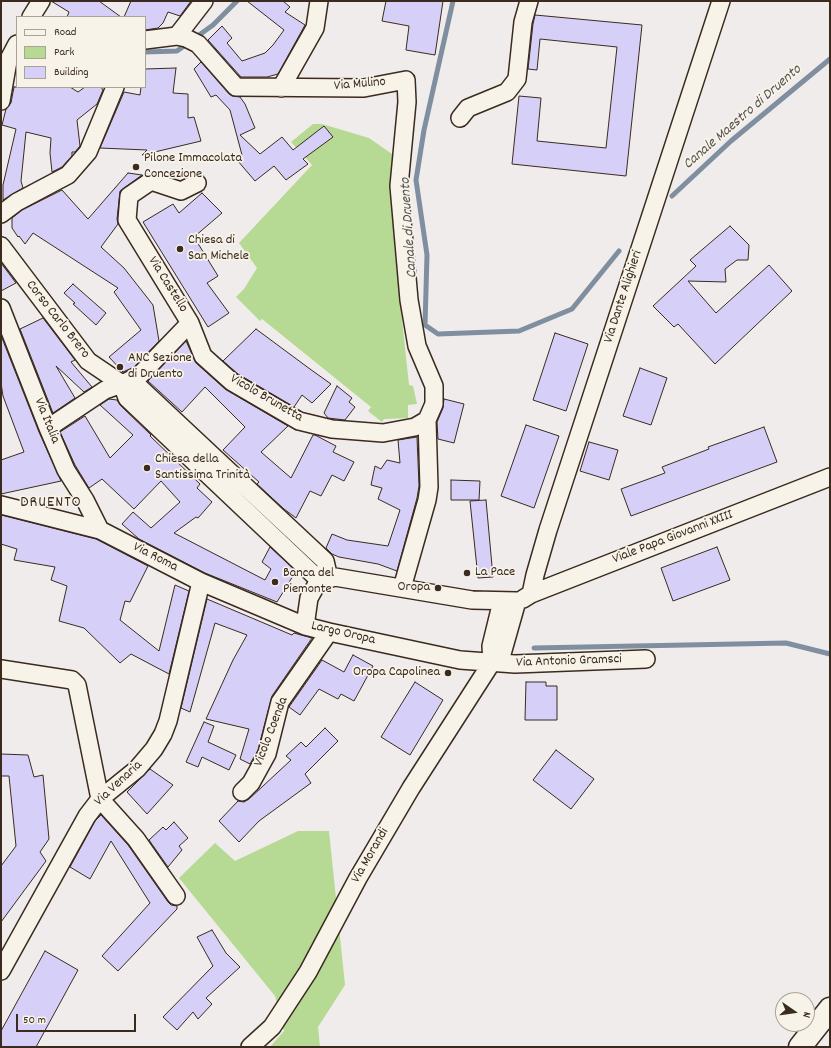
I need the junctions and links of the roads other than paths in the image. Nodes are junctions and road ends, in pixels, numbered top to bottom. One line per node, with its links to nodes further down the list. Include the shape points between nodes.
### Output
1 (41, 1): 6 (street)
2 (204, 1): 8 (street)
3 (319, 1): 12 (street, via 315,28)
4 (529, 1): 14 (street, via 523,22 517,79 507,92 468,108)
5 (721, 1): 29 (street, Via Dante Alighieri, via 535,575)
6 (33, 16)
7 (146, 40): 8 (street)
8 (187, 40): 12 (street, Via Mulino, via 236,87)
9 (16, 45): 10 (street)
10 (5, 61): 13 (street)
11 (115, 88): 16 (street, via 88,152 68,175 17,202)
12 (281, 88): 21 (street, Via Mulino, via 364,88 406,80 407,102 399,186 409,300 417,346 434,386 434,404)
13 (1, 101)
14 (460, 118)
15 (197, 183): 19 (street, Via Castello, via 181,191 151,181 129,196 127,220)
16 (1, 214)
17 (1, 246): 20 (street, Corso Carlo Brero, via 88,361)
18 (1, 308): 22 (street, Via Italia)
19 (190, 323): 20 (street, Via Castello, via 140,375); 21 (street, Vicolo Brunetta, via 203,356 232,382 299,421 332,429 383,433 416,427)
20 (122, 384): 22 (street, Via Castello, via 104,390); 26 (street, Corso Carlo Brero, via 139,387 325,561)
21 (427, 420): 28 (street, via 428,500)
22 (48, 428): 25 (street, Via Italia, via 66,470)
23 (830, 477): 29 (street, Viale Papa Giovanni XXIII)
24 (1, 505): 25 (street, Via Roma)
25 (100, 530): 27 (street, Via Roma)
26 (324, 580): 28 (street, via 335,577); 30 (street, Largo Oropa, via 309,598)
27 (201, 582): 30 (street, Via Roma); 36 (street, Via Venaria, via 163,734 137,769)
28 (402, 588): 29 (street, via 472,600)
29 (517, 599): 33 (street, via 502,654)
30 (305, 626): 31 (street, Largo Oropa)
31 (329, 632): 33 (street, Largo Oropa, via 460,660); 35 (street, Vicolo Coenda, via 280,702 267,754 251,783)
32 (646, 659): 33 (street, Via Antonio Gramsci, via 515,664)
33 (492, 662): 40 (street, Via Morandi, via 411,788 358,878 308,972 272,1027)
34 (1, 669): 36 (street, via 72,680 77,685)
35 (242, 792)
36 (100, 799): 37 (street, via 136,839); 38 (street, Via Venaria, via 87,816)
37 (176, 896)
38 (1, 971)
39 (830, 1009): 41 (street)
40 (250, 1047)
41 (800, 1047)

